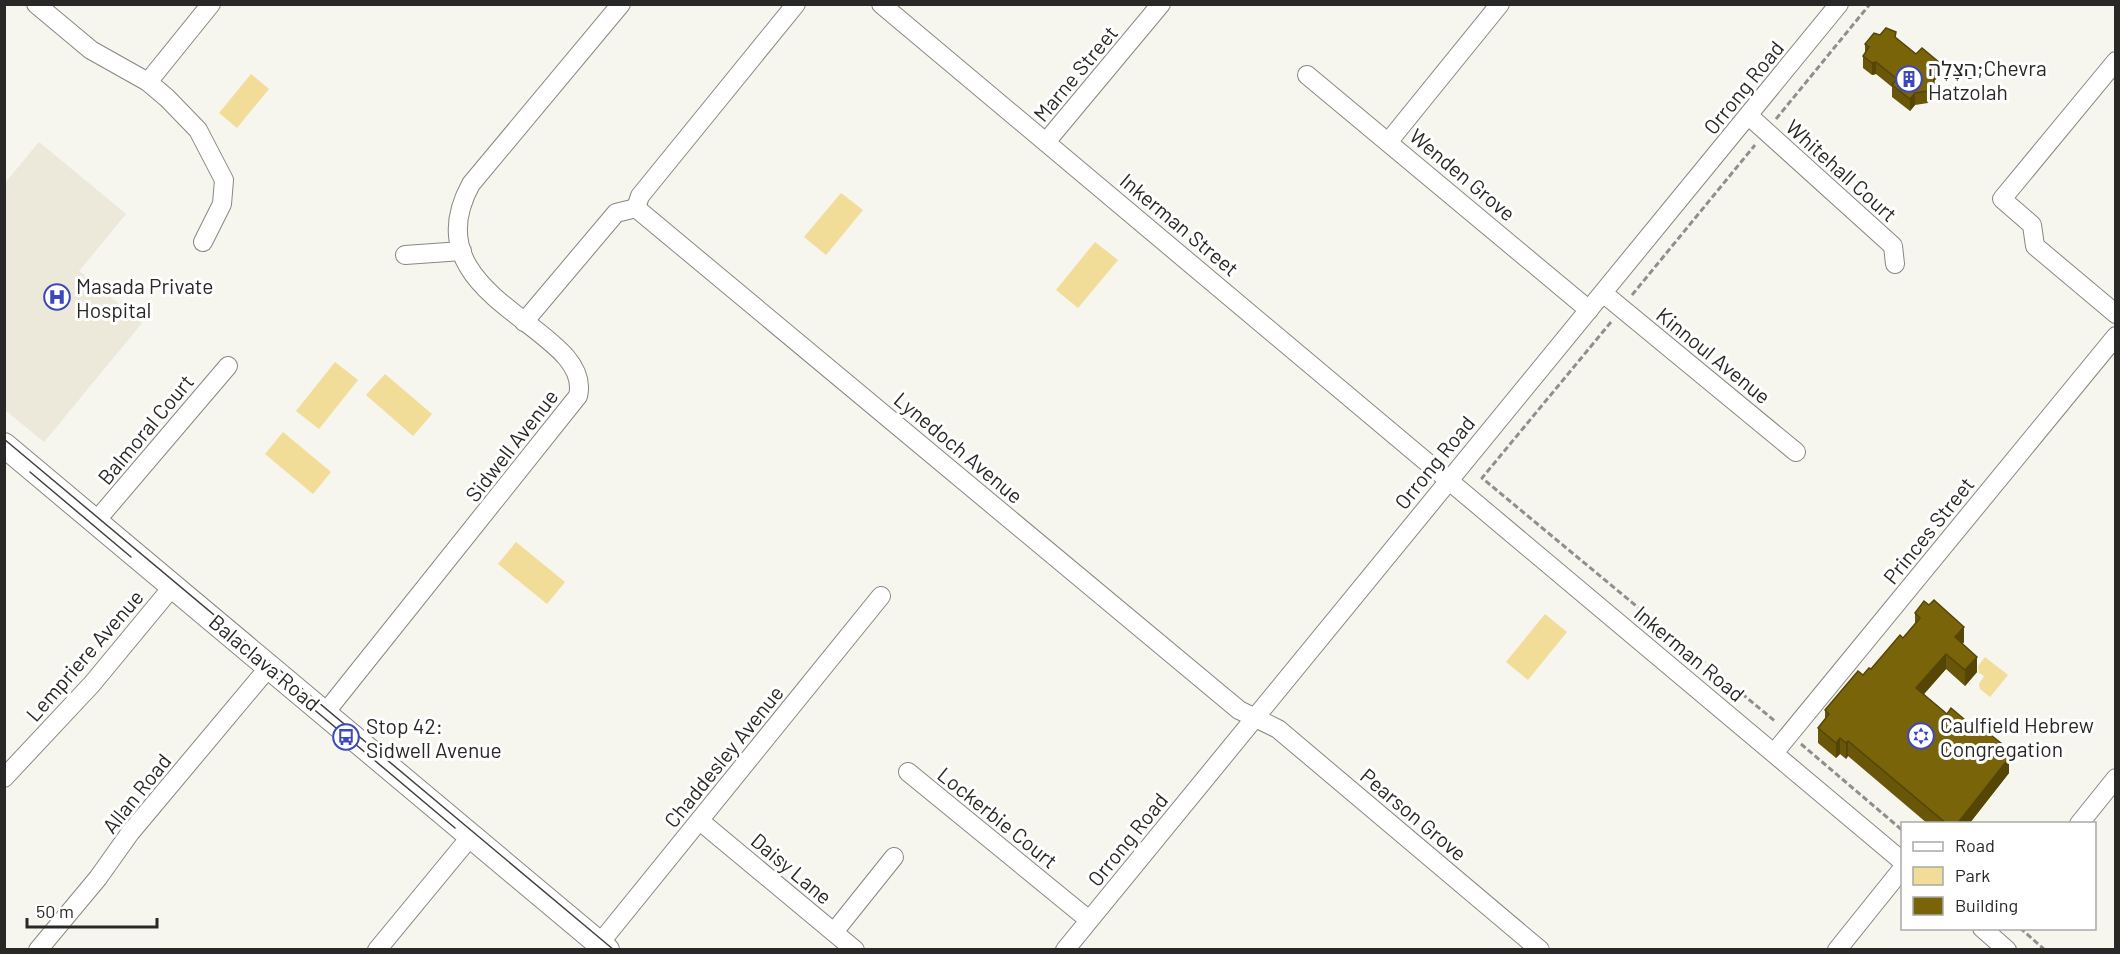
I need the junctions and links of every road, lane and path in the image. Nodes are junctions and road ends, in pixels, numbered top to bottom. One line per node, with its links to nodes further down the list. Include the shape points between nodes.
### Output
1 (36, 4): 12 (street, via 91,50)
2 (211, 4): 12 (street)
3 (621, 4): 19 (street, Sidwell Avenue, via 471,184 464,195 459,219)
4 (796, 4): 17 (street, via 640,196)
5 (881, 4): 16 (street, Inkerman Street)
6 (1161, 4): 16 (street, Marne Street)
7 (1500, 4): 15 (street)
8 (1839, 4): 13 (street, Orrong Road)
9 (1870, 4): 14 (path)
10 (2115, 61): 25 (street, via 2002,199 2032,225 2035,246)
11 (1307, 75): 15 (street, Wenden Grove)
12 (148, 82): 18 (street, via 198,130 221,170 225,190 222,204)
13 (1749, 116): 14 (street, Whitehall Court); 22 (street, Orrong Road)
14 (1766, 131): 21 (street, Whitehall Court, via 1893,246); 23 (path)
15 (1389, 141): 24 (street, Wenden Grove)
16 (1046, 142): 31 (street, Inkerman Street)
17 (636, 208): 26 (street, via 616,213); 37 (street, Lynedoch Avenue, via 1239,710)
18 (203, 242)
19 (462, 251): 20 (street); 26 (street, Sidwell Avenue, via 486,290)
20 (405, 255)
21 (1895, 264)
22 (1603, 293): 23 (street, Kinnoul Avenue); 24 (street, Orrong Road)
23 (1622, 308): 30 (street, Kinnoul Avenue); 38 (path, via 1482,478)
24 (1589, 310): 31 (street, Orrong Road)
25 (2115, 314)
26 (524, 321): 36 (street, Sidwell Avenue, via 574,366 580,380 578,396)
27 (2115, 336): 38 (street, Princes Street)
28 (228, 366): 32 (street, Balmoral Court)
29 (4, 445): 32 (main road, Balaclava Road)
30 (1797, 452)
31 (1450, 479): 37 (street, Orrong Road); 39 (street, Inkerman Road)
32 (96, 522): 33 (main road, Balaclava Road)
33 (173, 586): 35 (main road, Balaclava Road); 41 (street, Lempriere Avenue, via 92,684)
34 (881, 596): 43 (street, Chaddesley Avenue)
35 (269, 666): 36 (main road, Balaclava Road); 55 (street, Allan Road)
36 (325, 713): 46 (main road, Balaclava Road)
37 (1256, 717): 50 (street, Orrong Road); 59 (street, Pearson Grove, via 1278,729)
38 (1790, 734): 39 (street, Princes Street); 45 (path)
39 (1774, 753): 48 (street, Inkerman Road)
40 (908, 772): 50 (street, Lockerbie Court)
41 (4, 778)
42 (2115, 778): 44 (street)
43 (700, 820): 53 (street, Daisy Lane); 54 (street, Chaddesley Avenue)
44 (2081, 822)
45 (1901, 829)
46 (471, 836): 54 (main road, Balaclava Road); 56 (street)
47 (894, 857): 53 (street)
48 (1901, 860)
49 (1901, 871): 60 (street)
50 (1089, 920): 58 (street, Orrong Road)
51 (1988, 930): 61 (street)
52 (2022, 930): 62 (path)
53 (834, 932): 57 (street, Daisy Lane)
54 (603, 946)
55 (38, 950)
56 (377, 950)
57 (855, 950)
58 (1065, 950)
59 (1540, 950)
60 (1838, 950)
61 (2007, 950)
62 (2044, 950)

